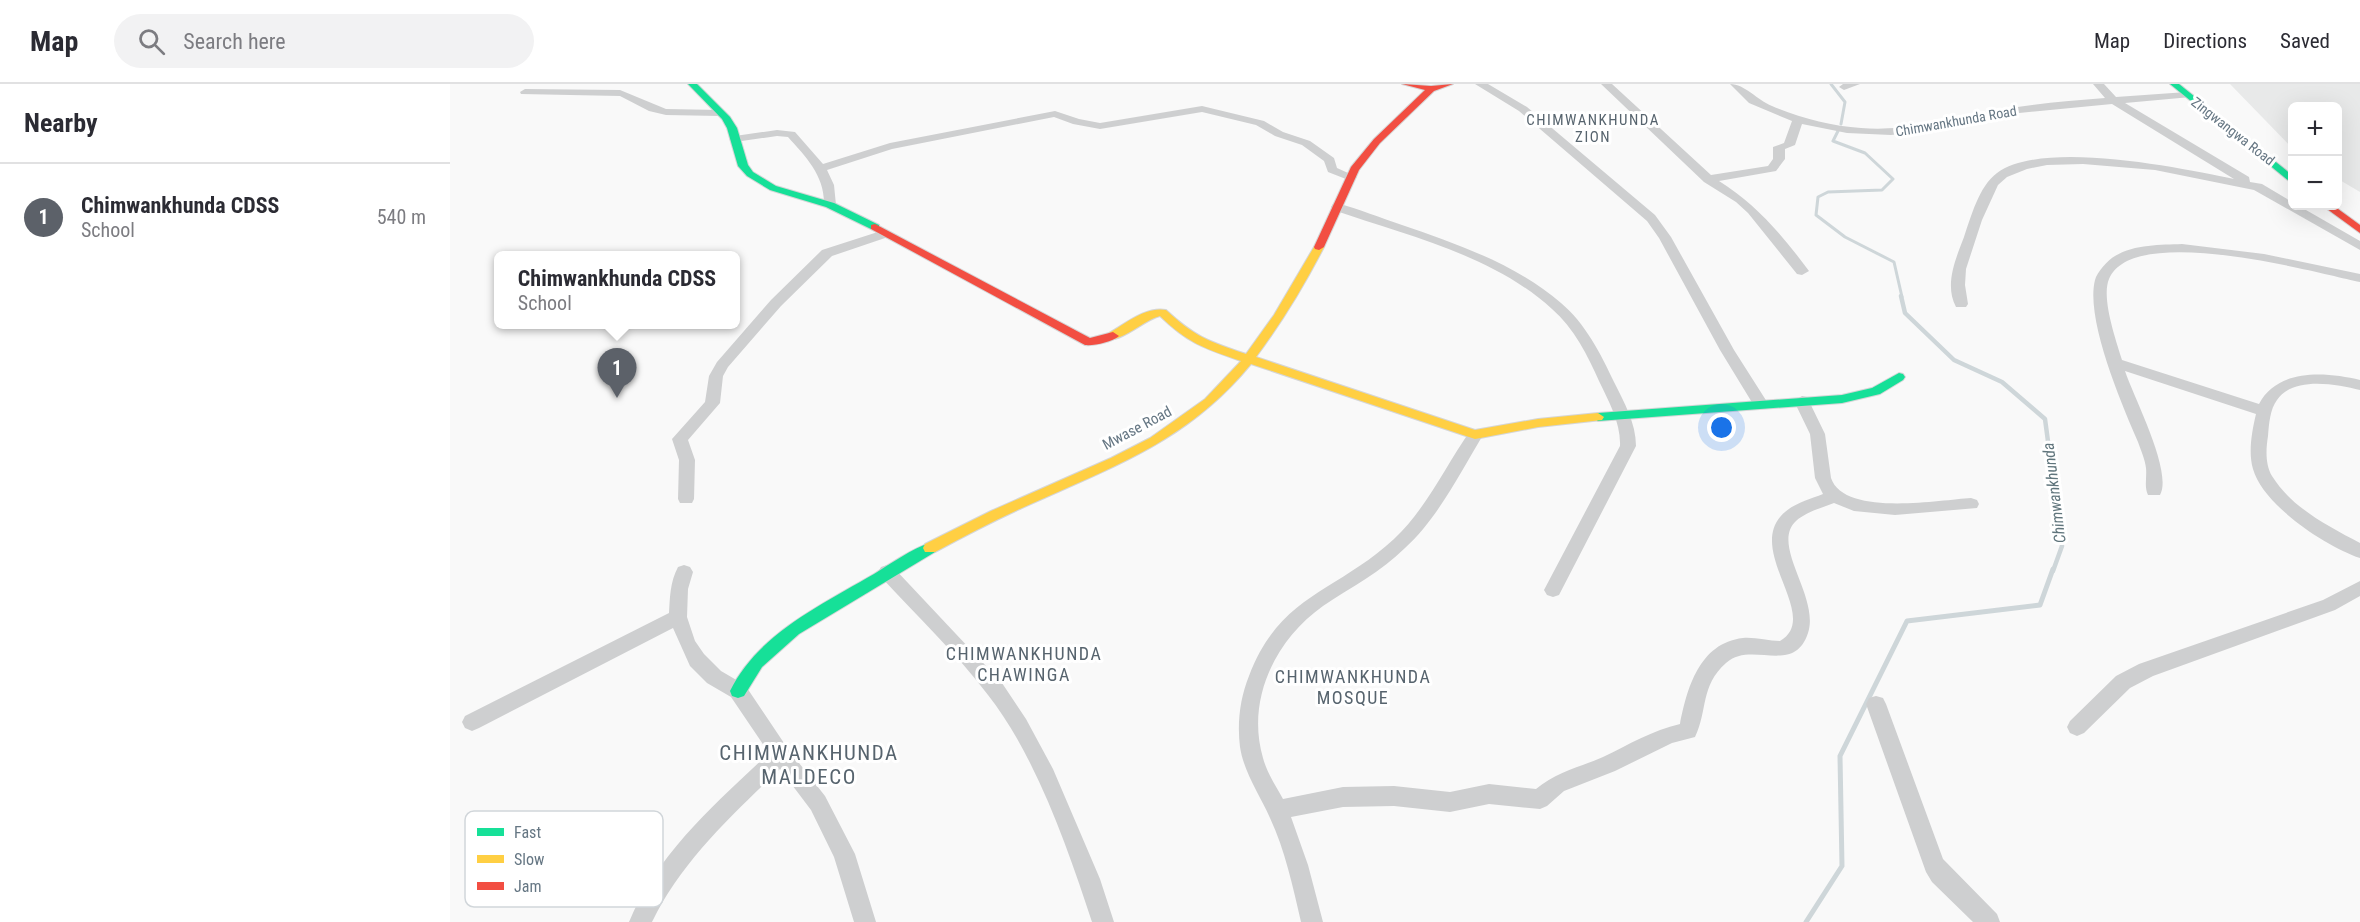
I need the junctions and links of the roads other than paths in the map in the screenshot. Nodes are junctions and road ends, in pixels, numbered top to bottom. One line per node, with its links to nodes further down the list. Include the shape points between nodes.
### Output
1 (692, 84): 13 (street)
2 (1406, 84): 9 (street)
3 (1449, 84): 9 (street, Mwase Road)
4 (1480, 84): 35 (street, via 1523,109 1651,219)
5 (1606, 84): 19 (street)
6 (1736, 84): 14 (street, Chimwankhunda Road, via 1759,104)
7 (2098, 84): 12 (street)
8 (2174, 84): 11 (street, Zingwangwa Road)
9 (1431, 90): 18 (street, Mwase Road, via 1365,154)
10 (525, 92): 13 (street, via 620,93 669,113)
11 (2187, 95): 12 (street, Chimwankhunda Road); 17 (street, Zingwangwa Road)
12 (2114, 100): 14 (street, Chimwankhunda Road, via 2015,110 1888,133 1841,129); 20 (street)
13 (720, 113): 15 (street)
14 (1798, 119): 19 (street, via 1789,145 1779,147 1779,159 1772,169)
15 (735, 139): 16 (street, via 791,134); 21 (street, via 743,166 750,174 779,191)
16 (819, 169): 18 (street, via 908,142 1055,114 1100,126 1202,109 1260,123 1301,140 1330,160 1332,170); 21 (street, via 832,194)
17 (2288, 175)
18 (1351, 177): 22 (street, Mwase Road)
19 (1708, 179): 27 (street, via 1752,210)
20 (2258, 188): 26 (street); 29 (street, via 2120,162 2047,162 2003,174 1993,183 1980,209 1959,269)
21 (830, 205): 25 (street)
22 (1337, 207): 30 (street, Mwase Road, via 1286,306); 37 (street, via 1492,264 1544,296 1589,347)
23 (2333, 210): 24 (street)
24 (2360, 230)
25 (884, 234): 30 (street, via 1089,342 1120,334 1149,315 1162,312 1190,338); 41 (street, via 827,253 776,303 722,365 716,376 712,403 680,439 687,460)
26 (2360, 246)
27 (1802, 271)
28 (2360, 278): 31 (street, via 2199,248 2172,246 2132,253 2109,267 2100,289)
29 (1961, 304)
30 (1247, 358): 38 (street); 45 (street, Mwase Road, via 1212,400 1169,432)
31 (2116, 363): 36 (street); 39 (street, via 2154,466)
32 (1899, 377): 34 (street, via 1864,395)
33 (2360, 385): 36 (street, via 2318,379 2290,383 2273,394)
34 (1802, 401): 35 (street); 40 (street, via 1819,440 1828,490)
35 (1761, 405): 37 (street)
36 (2263, 411): 43 (street, via 2258,455 2262,473 2271,487 2312,523)
37 (1622, 414): 38 (street, via 1538,423); 47 (street, via 1628,446)
38 (1476, 435): 54 (street, via 1412,530 1385,556 1355,578 1333,588 1292,620 1276,636 1260,666 1250,704 1249,738 1252,758)
39 (2154, 491)
40 (1836, 496): 42 (street, via 1857,508 1878,510); 54 (street, via 1792,515 1780,529 1785,563 1804,616 1798,637 1788,648 1743,646 1724,651 1700,683 1688,731 1669,735 1557,784 1540,799 1489,794 1450,802 1394,796 1343,797)
41 (686, 499)
42 (1971, 504)
43 (2360, 551)
44 (684, 572): 48 (street)
45 (887, 572): 49 (street, Mwase Road, via 793,631 752,667); 59 (street, via 995,689 1019,725 1043,769)
46 (2360, 588): 52 (street, via 2329,605 2146,670 2123,682)
47 (1553, 590)
48 (678, 617): 49 (street, via 697,660 714,677); 51 (street)
49 (738, 691): 53 (street)
50 (1876, 704): 61 (street, via 1934,865)
51 (472, 722)
52 (2077, 727)
53 (781, 755): 55 (street, via 696,837); 58 (street, via 818,803 844,854)
54 (1277, 810): 60 (street)
55 (663, 881)
56 (648, 907): 57 (street)
57 (640, 922)
58 (865, 922)
59 (1103, 922)
60 (1312, 922)
61 (1989, 922)

